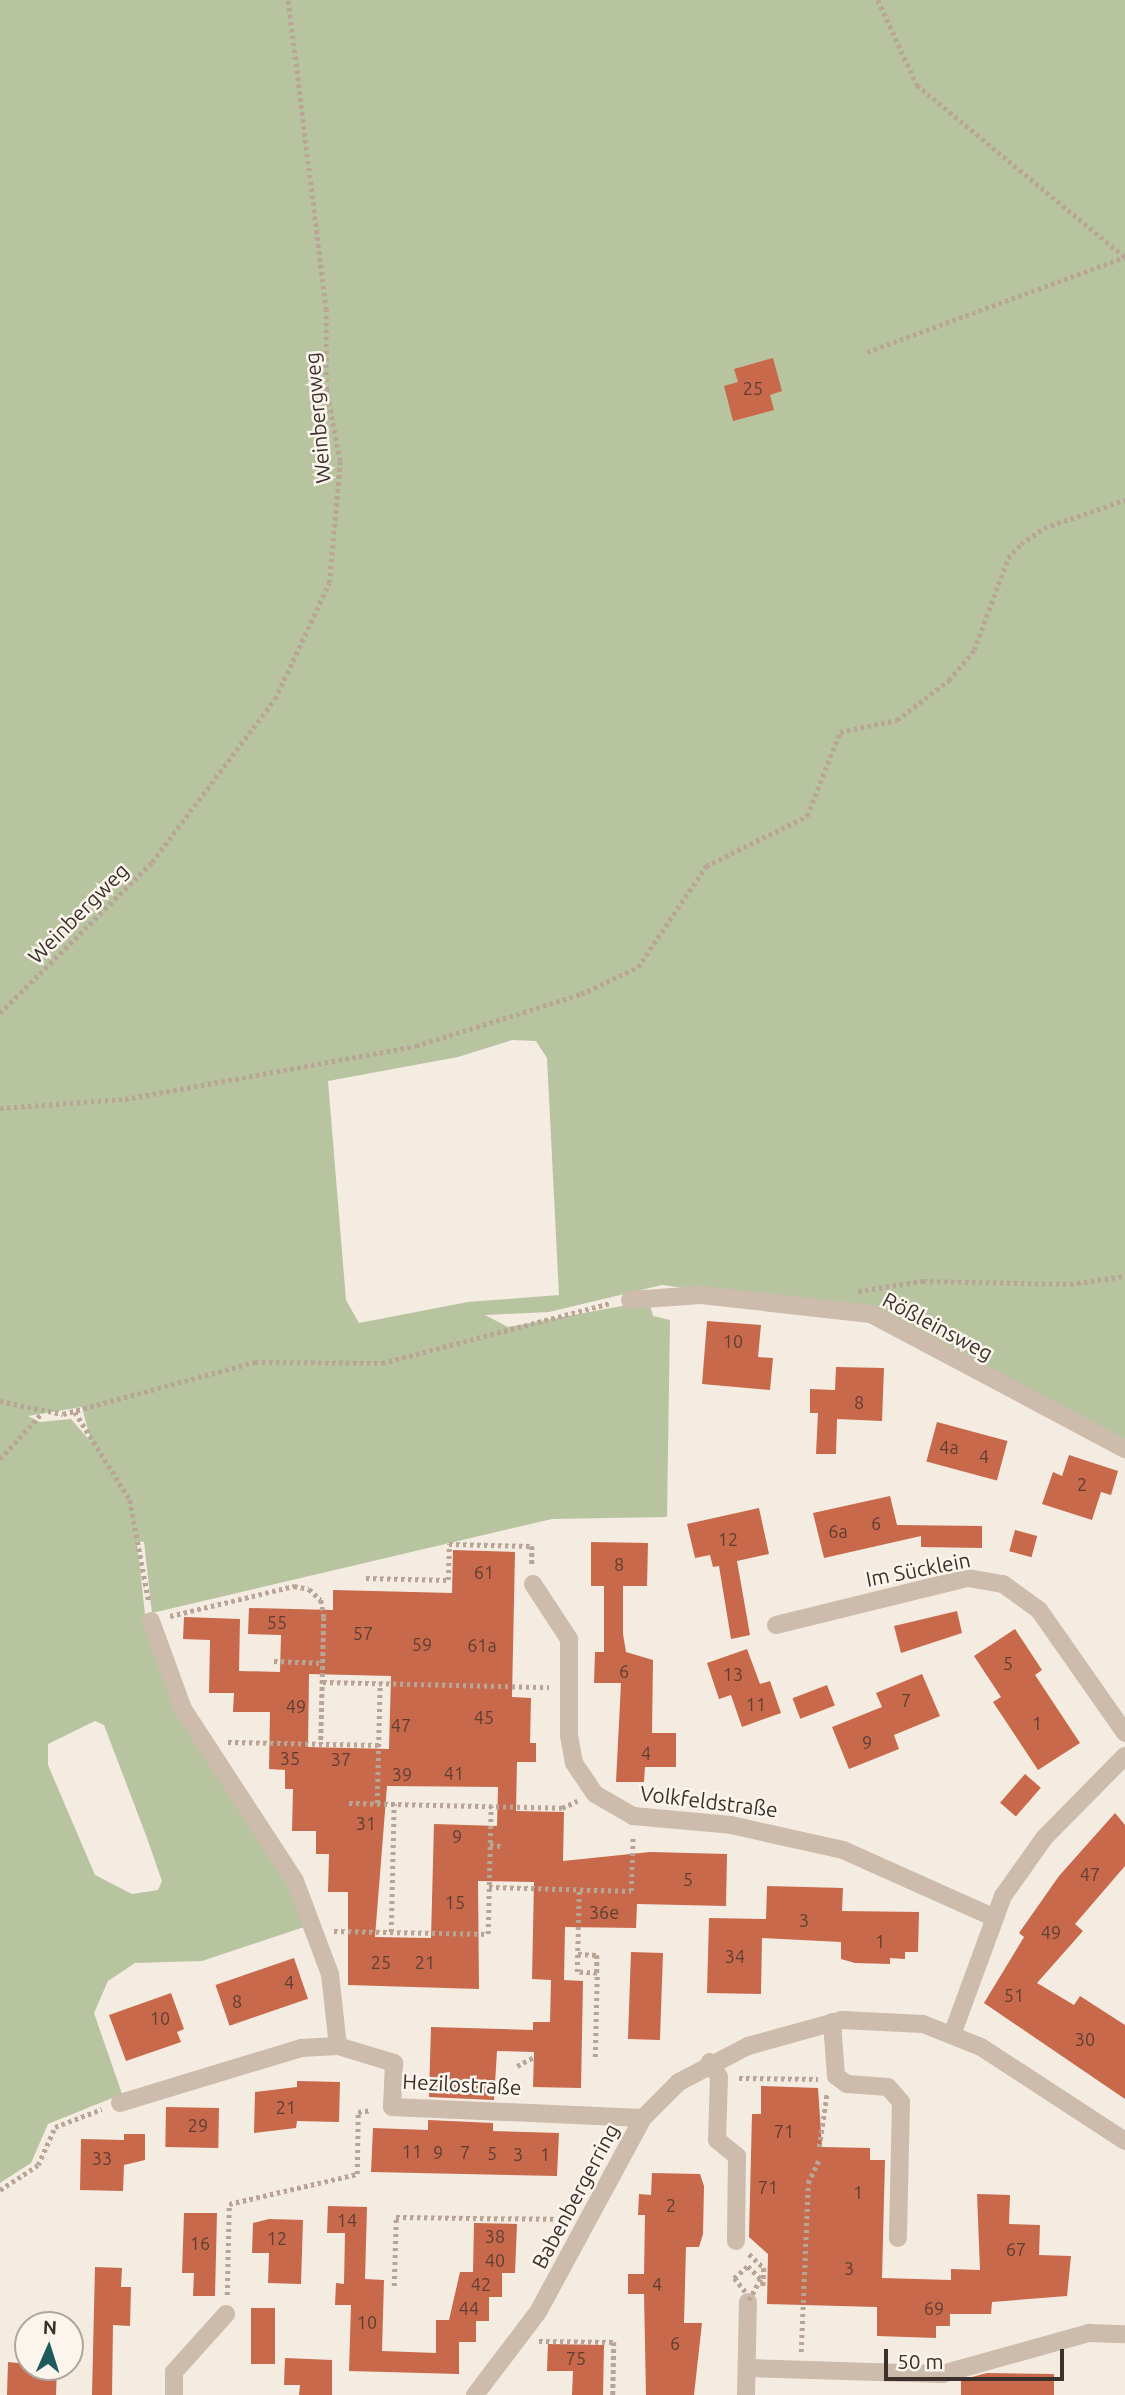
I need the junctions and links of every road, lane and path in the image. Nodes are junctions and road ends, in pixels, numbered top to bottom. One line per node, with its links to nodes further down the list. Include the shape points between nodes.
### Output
1 (288, 0): 6 (path, Weinbergweg, via 326,310 326,389 340,461 329,583 275,699 152,862)
2 (878, 0): 3 (path, via 918,85)
3 (1125, 257): 4 (path)
4 (867, 352)
5 (1125, 500): 7 (path, via 1044,528 1021,544 1009,558 974,650 949,680 907,715 840,732 807,816 706,866 638,967 581,994 416,1046 125,1099)
6 (0, 1013)
7 (0, 1108)
8 (1125, 1276): 10 (path, via 1070,1284 923,1281 850,1292)
9 (630, 1300): 10 (street, Rößleinsweg, via 686,1294); 12 (path, via 517,1323 411,1358 255,1362)
10 (833, 1306): 14 (street, Rößleinsweg, via 897,1326)
11 (0, 1401): 13 (path)
12 (75, 1412): 13 (path); 19 (path, via 130,1500)
13 (42, 1413): 15 (path)
14 (1125, 1450)
15 (0, 1459)
16 (532, 1546): 17 (path, via 449,1544 448,1580)
17 (366, 1578)
18 (533, 1584): 25 (street, Volkfeldstraße, via 569,1639)
19 (151, 1621): 22 (path, via 294,1586 309,1589 321,1600); 27 (street, via 168,1677)
20 (776, 1625): 26 (street, Im Sücklein, via 968,1578 1003,1584 1039,1610)
21 (274, 1661): 22 (path)
22 (323, 1663): 23 (path)
23 (323, 1682): 24 (path); 28 (path)
24 (380, 1683): 25 (path); 29 (path)
25 (568, 1688): 31 (street, Volkfeldstraße, via 574,1763)
26 (1125, 1733)
27 (202, 1741): 28 (path); 42 (street, via 275,1846)
28 (321, 1744): 29 (path)
29 (379, 1745): 33 (path)
30 (1125, 1756): 41 (street, via 1045,1837)
31 (595, 1794): 35 (path, via 562,1808); 36 (street, Volkfeldstraße)
32 (349, 1803): 33 (path)
33 (377, 1803): 34 (path)
34 (394, 1804): 35 (path); 43 (path)
35 (491, 1806): 37 (path)
36 (633, 1816): 40 (path, via 631,1891); 41 (street, Volkfeldstraße, via 793,1835 879,1864)
37 (490, 1845): 38 (path); 39 (path)
38 (502, 1846)
39 (489, 1887): 40 (path); 43 (path, via 488,1934)
40 (579, 1889): 44 (path)
41 (993, 1917): 47 (street)
42 (316, 1930): 43 (path); 48 (street, via 339,2014)
43 (391, 1932)
44 (578, 1954): 45 (path, via 597,1955); 45 (path, via 577,1972)
45 (597, 1973): 50 (path)
46 (832, 2022): 47 (street, Babenbergerring, via 893,2020); 52 (street, Babenbergerring); 61 (street, via 835,2077 847,2084 888,2087 901,2102)
47 (953, 2032): 56 (street, Babenbergerring)
48 (338, 2046): 53 (street, Hezilostraße, via 301,2048); 54 (street, Hezilostraße, via 360,2048 394,2063)
49 (536, 2056): 51 (path)
50 (595, 2057)
51 (517, 2066)
52 (715, 2070): 55 (street, Babenbergerring); 57 (path, via 827,2080 826,2130); 62 (street, via 717,2140 737,2156)
53 (120, 2103): 59 (path, via 55,2127 38,2165)
54 (393, 2107): 55 (street, Hezilostraße); 65 (path, via 358,2112 357,2174 229,2204)
55 (643, 2118): 60 (street, Babenbergerring)
56 (1125, 2141)
57 (819, 2147)
58 (819, 2159): 69 (path, via 808,2183)
59 (0, 2190)
60 (587, 2219): 63 (path, via 396,2217); 66 (street, Babenbergerring)
61 (898, 2238)
62 (736, 2242): 64 (path, via 764,2268 763,2293)
63 (394, 2286)
64 (747, 2297): 64 (path, bridge, via 734,2278 748,2266 761,2279); 68 (street)
65 (226, 2314): 70 (street, via 174,2372)
66 (523, 2333): 71 (street, Babenbergerring); 72 (path, via 535,2341 614,2342)
67 (1125, 2334): 69 (street, via 1089,2333 942,2374)
68 (747, 2368): 69 (street); 73 (street)
69 (800, 2371)
70 (174, 2395)
71 (475, 2395)
72 (614, 2395)
73 (746, 2395)

